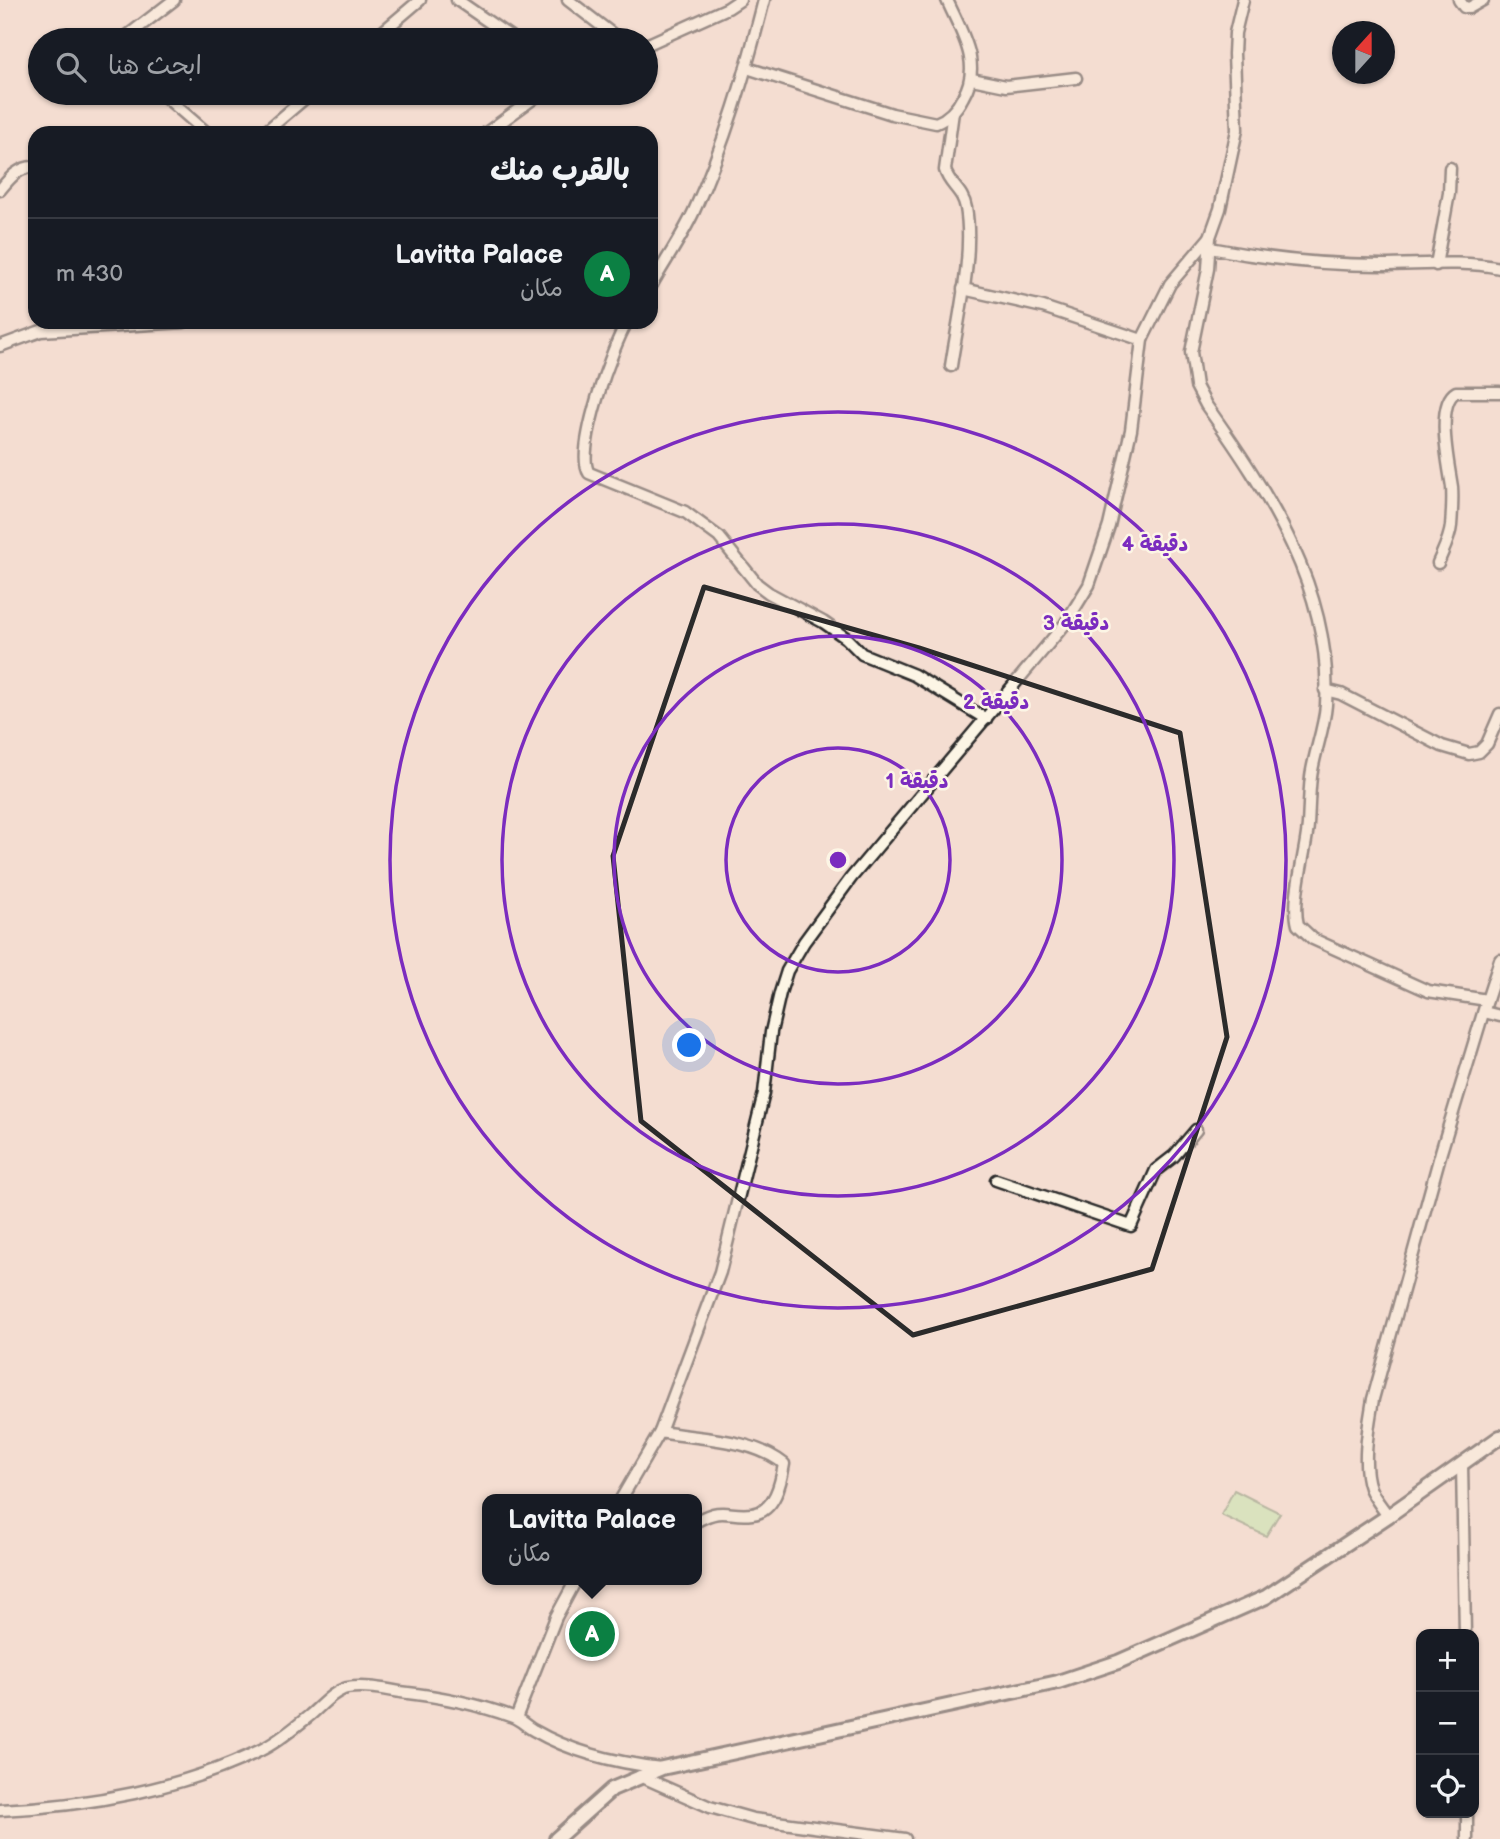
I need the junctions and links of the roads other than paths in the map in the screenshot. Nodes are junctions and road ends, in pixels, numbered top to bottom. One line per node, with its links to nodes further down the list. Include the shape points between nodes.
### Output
1 (174, 0): 11 (street)
2 (420, 0): 12 (street)
3 (457, 0): 13 (street)
4 (568, 0): 14 (street)
5 (740, 0): 15 (street)
6 (764, 0): 16 (street)
7 (947, 0): 18 (street, via 969,52)
8 (1243, 0): 29 (street, via 1235,33 1236,140)
9 (1459, 0): 10 (street, via 1468,8)
10 (1483, 0)
11 (138, 28)
12 (387, 28)
13 (498, 28)
14 (604, 28)
15 (658, 39)
16 (747, 68): 22 (street, via 892,114 936,122); 33 (street, via 694,211)
17 (1076, 78): 18 (street, via 1006,86)
18 (972, 79): 22 (street)
19 (174, 105): 23 (street)
20 (298, 105): 24 (street)
21 (524, 105): 25 (street)
22 (953, 112): 34 (street, via 945,170 962,194 968,223)
23 (199, 126)
24 (272, 126)
25 (496, 126)
26 (28, 168): 28 (street)
27 (1450, 168): 31 (street)
28 (0, 190)
29 (1210, 237): 30 (street); 37 (street, via 1170,284)
30 (1210, 248): 31 (street, via 1326,263); 42 (street, via 1191,352 1196,386 1277,515 1311,587 1320,620)
31 (1436, 265): 32 (street, via 1475,263)
32 (1500, 268)
33 (658, 274)
34 (963, 289): 37 (street, via 1044,307); 39 (street)
35 (73, 329): 38 (street, via 41,331)
36 (624, 329): 44 (street, via 595,406 584,467 589,473 685,512 719,537 769,593 823,622 862,654 914,675)
37 (1142, 340): 44 (street, via 1130,430 1089,584 1065,624)
38 (0, 346)
39 (951, 366)
40 (1500, 392): 41 (street, via 1456,392 1447,402 1450,530)
41 (1438, 562)
42 (1325, 690): 43 (street, via 1442,746 1469,754 1487,744); 46 (street, via 1324,722 1311,776 1298,925 1313,939 1428,991)
43 (1500, 714)
44 (986, 719): 51 (street, via 851,878 787,971 771,1032 764,1093 720,1272)
45 (1500, 960): 46 (street)
46 (1487, 1000): 47 (street)
47 (1484, 1012): 48 (street); 55 (street, via 1373,1399 1367,1473 1370,1489)
48 (1500, 1016)
49 (1196, 1130): 50 (street, via 1174,1157 1156,1170 1131,1226)
50 (996, 1180)
51 (660, 1432): 54 (street); 56 (street, via 762,1451 784,1464 775,1495 761,1511 722,1511)
52 (1500, 1437): 53 (street)
53 (1462, 1464): 55 (street); 58 (street)
54 (624, 1494)
55 (1388, 1516): 60 (street, via 1266,1597 1118,1662 1058,1682)
56 (702, 1519)
57 (573, 1585): 59 (street)
58 (1465, 1629)
59 (516, 1718): 60 (street, via 582,1751); 62 (street, via 425,1695 347,1688 263,1749 167,1785)
60 (662, 1768): 61 (street)
61 (640, 1776): 64 (street, via 612,1789); 65 (street, via 710,1807 752,1819)
62 (0, 1810)
63 (1467, 1818): 66 (street)
64 (556, 1839)
65 (905, 1839)
66 (1467, 1839)

